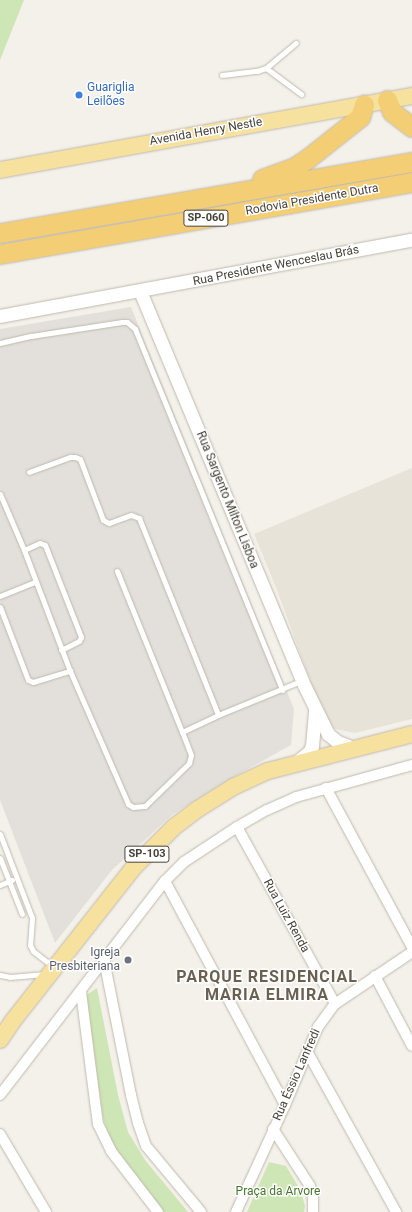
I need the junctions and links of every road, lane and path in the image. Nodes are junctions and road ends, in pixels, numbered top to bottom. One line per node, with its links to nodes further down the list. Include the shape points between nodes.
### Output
1 (296, 43): 2 (lane)
2 (266, 68): 3 (lane); 4 (lane)
3 (222, 75)
4 (301, 94)
5 (412, 96): 6 (main road, Avenida Henry Nestle)
6 (387, 100): 7 (main road, Avenida Henry Nestle); 8 (highway, via 390,109)
7 (364, 105): 10 (main road, Avenida Henry Nestle); 12 (highway, via 360,117 348,128 293,168)
8 (412, 127)
9 (412, 162): 12 (highway, Rodovia Presidente Dutra / SP-060)
10 (0, 170)
11 (412, 182): 15 (highway, Rodovia Presidente Dutra / SP-060)
12 (211, 198): 13 (highway, Rodovia Presidente Dutra / SP-060)
13 (0, 233)
14 (412, 240): 16 (street, Rua Presidente Wenceslau Brás)
15 (0, 254)
16 (140, 291): 17 (street, Rua Presidente Wenceslau Brás); 28 (street, Rua Sargento Milton Lisboa)
17 (0, 316)
18 (0, 343): 29 (lane, via 122,322 127,322 135,329)
19 (29, 472): 31 (lane, via 70,457 80,459 103,520 109,523 131,515 139,518)
20 (0, 494): 21 (lane)
21 (24, 550): 23 (lane); 26 (lane, via 40,543 45,545 81,637 79,641)
22 (118, 571): 32 (lane)
23 (35, 582): 24 (lane); 26 (lane)
24 (0, 596)
25 (0, 607): 27 (lane, via 28,680 33,682)
26 (62, 650): 27 (lane)
27 (70, 671): 32 (lane, via 128,804 133,807 145,806 190,763 191,755)
28 (302, 681): 29 (lane); 30 (street, Rua Sargento Milton Lisboa)
29 (282, 690): 31 (lane)
30 (315, 708): 34 (street, Rua Sargento Milton Lisboa, via 328,734 338,742); 36 (street, via 312,746 309,752)
31 (218, 715): 32 (lane)
32 (182, 732)
33 (412, 734): 34 (main road, SP-103)
34 (356, 749): 36 (main road, SP-103)
35 (412, 765): 37 (street)
36 (292, 766): 49 (main road, SP-103, via 268,771 234,787 174,827 133,868)
37 (326, 788): 38 (street, via 296,797 267,810); 46 (street)
38 (237, 828): 43 (street, via 184,862); 53 (street, Rua Luiz Renda)
39 (0, 834): 41 (lane)
40 (0, 858): 42 (lane)
41 (16, 878): 42 (lane); 49 (lane, via 32,918 30,945)
42 (10, 881): 44 (lane); 45 (lane)
43 (165, 881): 48 (street); 58 (street)
44 (0, 885)
45 (22, 914)
46 (412, 947)
47 (412, 952): 51 (street, Rua Éssio Lanfredi)
48 (104, 960): 52 (street); 63 (street, via 131,1095 146,1146)
49 (52, 971): 50 (lane, via 10,977); 54 (main road, SP-103)
50 (0, 975)
51 (375, 976): 53 (street, Rua Éssio Lanfredi); 55 (street)
52 (81, 992): 57 (street); 62 (street, via 98,1124 111,1151)
53 (335, 1004): 56 (street, Rua Éssio Lanfredi, via 318,1027)
54 (0, 1040)
55 (412, 1046)
56 (308, 1053): 58 (street, Rua Éssio Lanfredi); 66 (street)
57 (0, 1095)
58 (285, 1105): 59 (street, Rua Éssio Lanfredi)
59 (273, 1129): 64 (street, Rua Éssio Lanfredi); 65 (street, via 310,1186)
60 (0, 1134): 61 (street)
61 (46, 1212)
62 (158, 1212)
63 (201, 1212)
64 (236, 1212)
65 (313, 1212)
66 (396, 1212)

